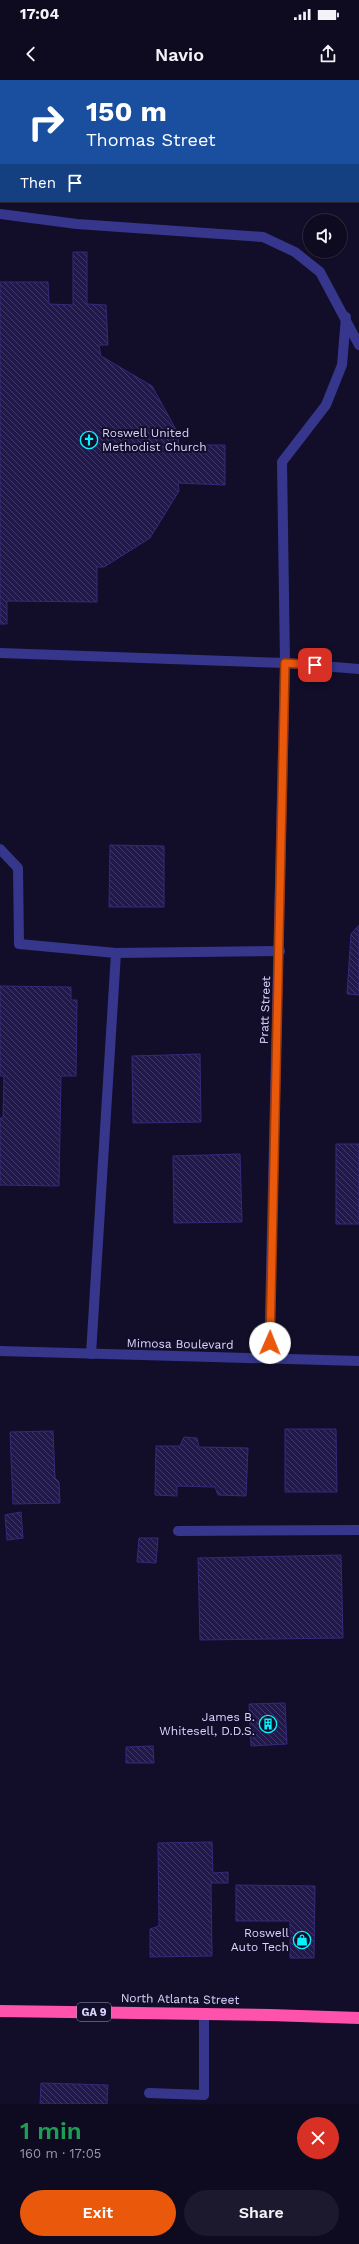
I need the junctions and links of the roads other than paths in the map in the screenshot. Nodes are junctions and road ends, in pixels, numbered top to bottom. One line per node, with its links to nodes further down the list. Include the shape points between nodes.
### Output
1 (0, 214): 2 (street, via 77,224 263,237 295,252 320,272)
2 (346, 317): 3 (street); 5 (street, Pratt Street, via 342,365 326,405 282,462)
3 (359, 345)
4 (0, 653): 5 (street)
5 (285, 663): 6 (street); 8 (street, Pratt Street)
6 (359, 669)
7 (0, 849): 9 (street, via 18,868 19,944)
8 (280, 951): 9 (street); 12 (street, Pratt Street)
9 (116, 953): 11 (street)
10 (0, 1351): 11 (street, Mimosa Boulevard)
11 (91, 1354): 12 (street, Mimosa Boulevard)
12 (269, 1359): 13 (street, Mimosa Boulevard)
13 (359, 1361)
14 (359, 1530): 15 (street)
15 (178, 1531)
16 (0, 2011): 17 (highway, North Atlanta Street / GA 9)
17 (204, 2014): 18 (highway, North Atlanta Street / GA 9); 19 (street, via 204,2095)
18 (359, 2018)
19 (149, 2093)

